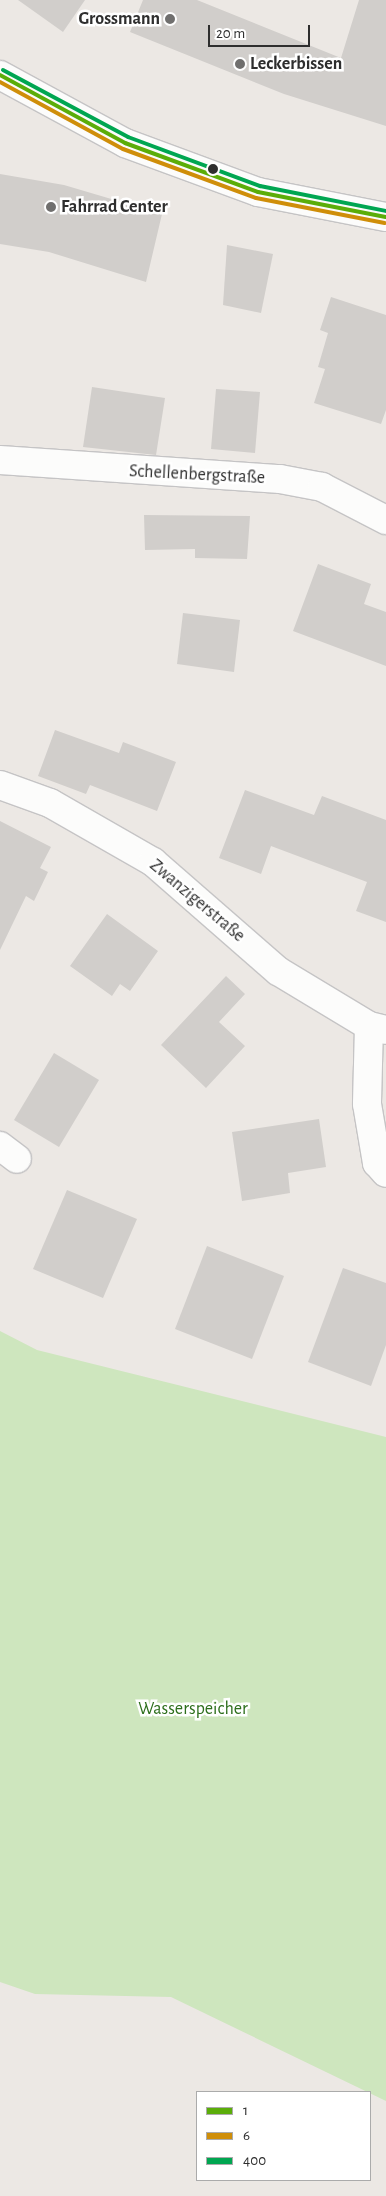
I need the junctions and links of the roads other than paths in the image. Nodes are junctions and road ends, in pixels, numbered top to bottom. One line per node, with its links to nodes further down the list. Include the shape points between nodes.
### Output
1 (0, 75): 2 (street, via 125,143 258,192)
2 (386, 217)
3 (0, 460): 4 (street, Schellenbergstraße, via 280,479 322,486)
4 (386, 520)
5 (0, 785): 6 (street, Zwanzigerstraße, via 50,803 153,862 278,971)
6 (378, 1028): 7 (street, via 367,1104 377,1163)
7 (386, 1173)

